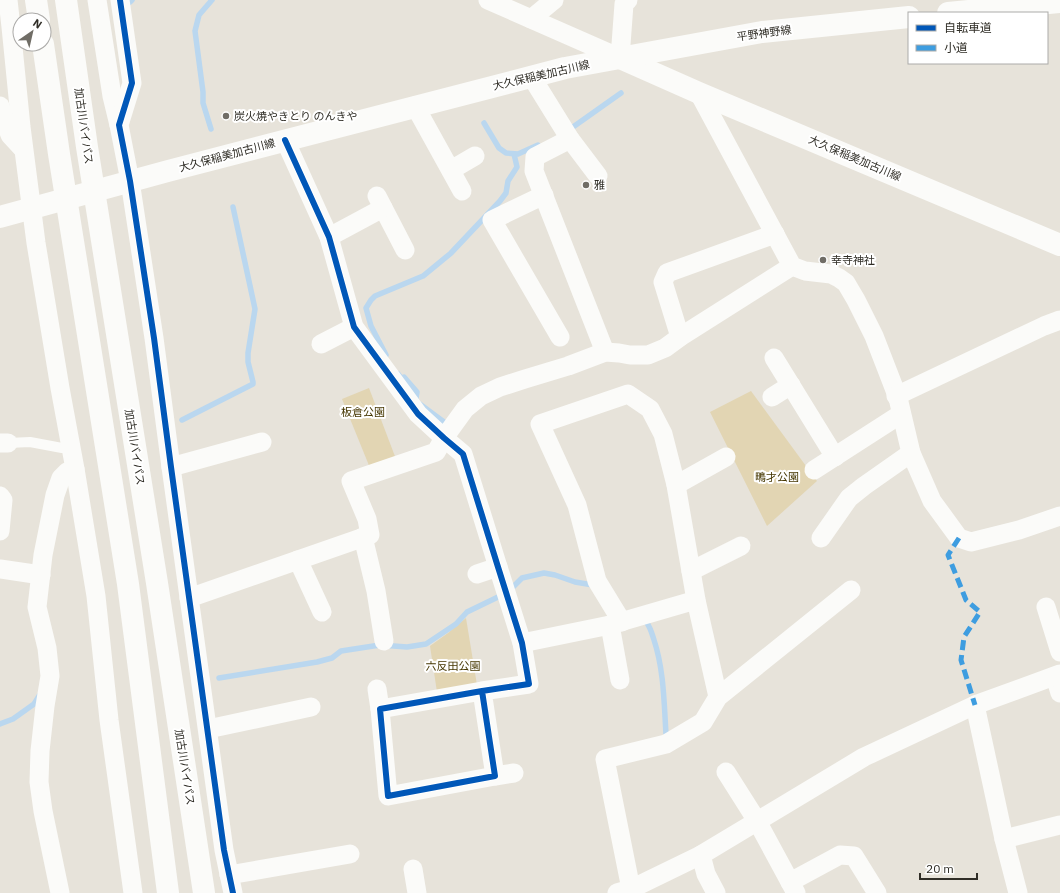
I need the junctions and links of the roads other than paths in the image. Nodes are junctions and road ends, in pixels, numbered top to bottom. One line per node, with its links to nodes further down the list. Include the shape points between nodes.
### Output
1 (8, 0): 23 (street)
2 (36, 0): 10 (main road)
3 (66, 0): 104 (main road, 加古川バイパス)
4 (97, 0): 20 (street)
5 (120, 0): 20 (street, via 132,83)
6 (488, 0): 13 (street)
7 (554, 0): 13 (street)
8 (628, 0): 15 (street, via 624,4)
9 (1060, 2): 11 (main road)
10 (38, 12)
11 (958, 12)
12 (908, 17): 15 (main road, 平野神野線, via 762,32)
13 (532, 19): 15 (street)
14 (43, 52): 103 (main road, via 128,584)
15 (620, 58): 16 (main road, 大久保稲美加古川線); 17 (main road, 大久保稲美加古川線)
16 (531, 76): 19 (main road, 大久保稲美加古川線); 21 (street)
17 (699, 93): 32 (street); 34 (main road, 大久保稲美加古川線)
18 (0, 106): 23 (street, via 10,135)
19 (415, 106): 22 (main road, 大久保稲美加古川線); 25 (street)
20 (119, 125): 27 (street)
21 (570, 139): 26 (street); 29 (street, via 535,158 534,171)
22 (285, 140): 27 (main road, 大久保稲美加古川線); 33 (street)
23 (24, 150): 30 (street)
24 (475, 156): 25 (street)
25 (451, 170): 28 (street)
26 (598, 176)
27 (130, 181): 30 (main road, 大久保稲美加古川線); 55 (street)
28 (462, 191)
29 (544, 195): 39 (street, via 492,220); 42 (street)
30 (31, 208): 31 (main road, 大久保稲美加古川線); 56 (street)
31 (0, 217)
32 (775, 234): 36 (street); 40 (street, via 666,273 663,282)
33 (329, 236): 35 (street, via 380,202); 38 (street)
34 (1060, 244)
35 (405, 250)
36 (792, 266): 40 (street); 46 (street, via 805,271 831,274 846,283 874,336)
37 (1060, 320): 46 (street, via 955,359)
38 (354, 327): 41 (street); 48 (street, via 418,414)
39 (560, 337)
40 (680, 337): 42 (street, via 665,348 648,355)
41 (321, 344)
42 (605, 352): 48 (street, via 568,366 524,378 481,396 465,409)
43 (774, 358): 44 (street)
44 (791, 385): 45 (street); 54 (street)
45 (772, 396)
46 (896, 396): 47 (street)
47 (901, 414): 52 (street); 54 (street)
48 (444, 438): 62 (street, via 436,452 351,481 367,519 370,535); 66 (street, via 463,454)
49 (262, 442): 55 (street)
50 (4, 443): 51 (lane, via 30,442)
51 (62, 448)
52 (910, 453): 60 (street, via 932,500 959,538 971,542 1020,530); 63 (street, via 849,498)
53 (726, 457): 58 (street)
54 (834, 457): 57 (street)
55 (171, 467): 72 (street)
56 (75, 469): 70 (street, via 61,478 55,495); 102 (street, via 96,596 109,720)
57 (814, 470)
58 (676, 485): 68 (street); 76 (street, via 663,434 650,409 628,394 540,424 577,505 597,581)
59 (0, 496): 61 (street, via 3,500)
60 (1060, 516)
61 (0, 531)
62 (363, 537): 65 (street); 77 (street, via 376,591)
63 (820, 538)
64 (741, 546): 68 (street)
65 (298, 560): 72 (street); 75 (street)
66 (498, 567): 69 (street); 78 (street)
67 (0, 569): 70 (street)
68 (691, 571): 73 (street)
69 (477, 574)
70 (41, 575): 101 (street, via 37,607 47,648 50,676 40,752 39,782)
71 (851, 590): 84 (street)
72 (189, 598): 88 (street)
73 (696, 600): 76 (street); 84 (street)
74 (1046, 606): 79 (street)
75 (322, 612)
76 (616, 624): 78 (street); 80 (street)
77 (384, 641)
78 (522, 643): 83 (street, via 530,684)
79 (1060, 652)
80 (620, 680)
81 (1058, 681): 85 (street)
82 (377, 689): 87 (street)
83 (482, 691): 87 (street); 91 (street)
84 (718, 697): 100 (street, via 704,722 666,744 605,759)
85 (976, 705): 92 (street, via 864,757); 94 (street)
86 (310, 707): 88 (street, via 281,704)
87 (380, 709): 91 (street, via 388,796)
88 (208, 729): 98 (street)
89 (726, 772): 92 (street)
90 (514, 773): 91 (street)
91 (495, 776)
92 (757, 821): 96 (street); 99 (street)
93 (1060, 825): 94 (street)
94 (1004, 839): 109 (street)
95 (350, 854): 98 (street)
96 (701, 856): 100 (street); 107 (street, via 706,874)
97 (413, 869): 106 (street)
98 (229, 875): 105 (street)
99 (793, 887): 108 (street, via 840,855 854,856)
100 (624, 891)
101 (60, 893)
102 (132, 893)
103 (168, 893)
104 (204, 893)
105 (233, 893)
106 (417, 893)
107 (716, 893)
108 (877, 893)
109 (1018, 893)

